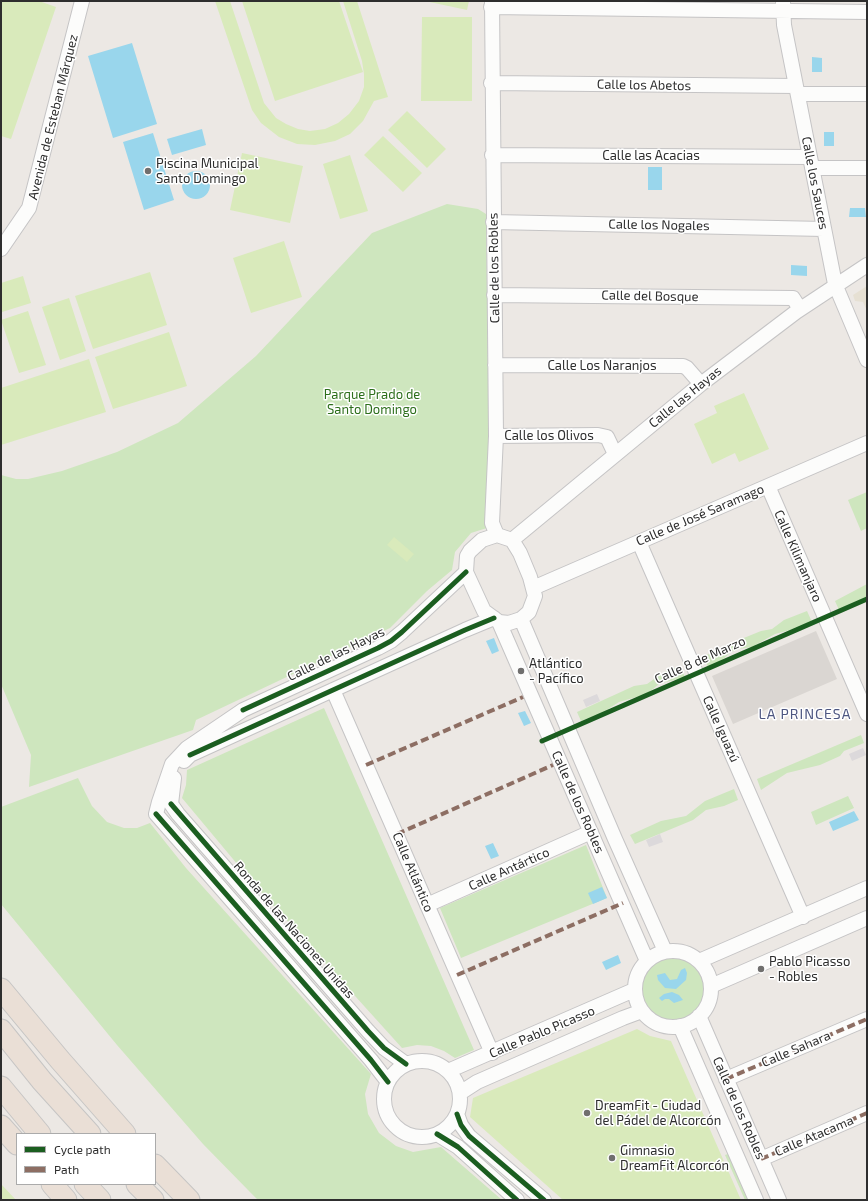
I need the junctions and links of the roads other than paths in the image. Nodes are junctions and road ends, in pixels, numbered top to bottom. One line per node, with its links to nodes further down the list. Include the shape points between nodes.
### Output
1 (82, 1): 14 (street, Avenida de Esteban Márquez, via 29,208)
2 (491, 4): 3 (street); 6 (street, Calle de los Robles)
3 (673, 5): 4 (street)
4 (783, 5): 5 (street); 7 (street, Calle los Sauces)
5 (864, 8)
6 (491, 83): 7 (street, Calle los Abetos); 9 (street, Calle de los Robles)
7 (797, 90): 8 (street, Calle los Abetos); 10 (street, Calle los Sauces)
8 (867, 94)
9 (492, 155): 10 (street, Calle las Acacias); 12 (street, Calle de los Robles)
10 (811, 162): 11 (street, Calle las Acacias); 13 (street, Calle los Sauces)
11 (867, 168)
12 (493, 222): 13 (street, Calle los Nogales); 17 (street, Calle de los Robles)
13 (824, 229): 16 (street, Calle los Sauces)
14 (1, 249)
15 (867, 265): 16 (street, Calle las Hayas)
16 (835, 284): 18 (street, Calle las Hayas); 19 (street, Calle los Sauces)
17 (494, 295): 18 (street, Calle del Bosque, via 793,298); 20 (street, Calle de los Robles)
18 (800, 309): 21 (street, Calle las Hayas)
19 (867, 360)
20 (495, 365): 21 (street, Calle Los Naranjos, via 683,366); 22 (street, Calle de los Robles)
21 (701, 384): 24 (street, Calle las Hayas)
22 (496, 436): 24 (street, Calle los Olivos, via 598,435 607,437); 26 (street, Calle de los Robles, via 492,523)
23 (867, 443): 25 (street, Calle de José Saramago)
24 (615, 454): 27 (street, Calle las Hayas)
25 (768, 486): 28 (street, Calle de José Saramago); 34 (street, Calle Kilimanjaro)
26 (497, 535): 27 (street); 29 (street, via 482,540 470,551 467,556)
27 (512, 540): 30 (street, via 520,553)
28 (640, 542): 30 (street, Calle de José Saramago); 39 (street, Calle Iguazú)
29 (466, 572): 32 (street, via 484,611); 35 (street, Calle de las Hayas, via 391,641 243,710 188,748 172,764)
30 (533, 588): 31 (street, via 534,603 530,612)
31 (521, 619): 32 (street, via 509,623); 41 (street, Calle de los Robles)
32 (496, 620): 33 (street); 36 (street, Calle de los Robles)
33 (333, 690): 38 (street, Calle Atlántico); 53 (street, Ronda de las Naciones Unidas, via 190,755 175,772 171,804 368,1031 384,1048)
34 (867, 714)
35 (156, 814): 56 (street, Ronda de las Naciones Unidas)
36 (592, 832): 38 (street, Calle Antártico); 42 (street, Calle de los Robles)
37 (867, 888): 39 (street)
38 (427, 905): 52 (street, Calle Atlántico)
39 (803, 917): 43 (street)
40 (867, 918): 44 (street)
41 (665, 951): 42 (street); 43 (street, via 683,952)
42 (647, 961): 46 (street, via 640,968)
43 (699, 961): 44 (street, via 706,969)
44 (711, 986): 48 (street, via 708,1004)
45 (1, 989): 64 (highway)
46 (634, 990): 47 (street); 52 (street, Calle Pablo Picasso)
47 (642, 1011): 50 (street, via 659,1025); 58 (street, Calle Pablo Picasso, via 477,1082)
48 (699, 1016): 50 (street); 55 (street, Calle de los Robles)
49 (867, 1019): 55 (street, Calle Sahara)
50 (680, 1026): 78 (street, Calle de los Robles)
51 (1, 1030): 63 (highway)
52 (492, 1053): 54 (street, Calle Pablo Picasso)
53 (406, 1064): 54 (street, via 432,1062); 56 (street, via 396,1071)
54 (448, 1071): 58 (street, via 455,1079)
55 (726, 1079): 67 (street, Calle de los Robles)
56 (388, 1082): 65 (street, via 383,1100 386,1113 393,1124 404,1133 416,1137)
57 (1, 1088): 62 (highway)
58 (460, 1093): 60 (street)
59 (867, 1113): 67 (street, Calle Atacama)
60 (457, 1114): 65 (street, via 452,1123); 77 (street, via 461,1126 469,1136)
61 (1, 1126): 66 (highway)
62 (39, 1133)
63 (89, 1133)
64 (125, 1133)
65 (437, 1134): 76 (street, via 458,1147)
66 (16, 1143)
67 (761, 1159): 79 (street, Calle de los Robles)
68 (156, 1166): 75 (highway)
69 (53, 1185): 72 (highway)
70 (86, 1185): 73 (highway)
71 (138, 1185): 74 (highway)
72 (66, 1200)
73 (100, 1200)
74 (152, 1200)
75 (189, 1200)
76 (517, 1200)
77 (544, 1200)
78 (756, 1200)
79 (779, 1200)

